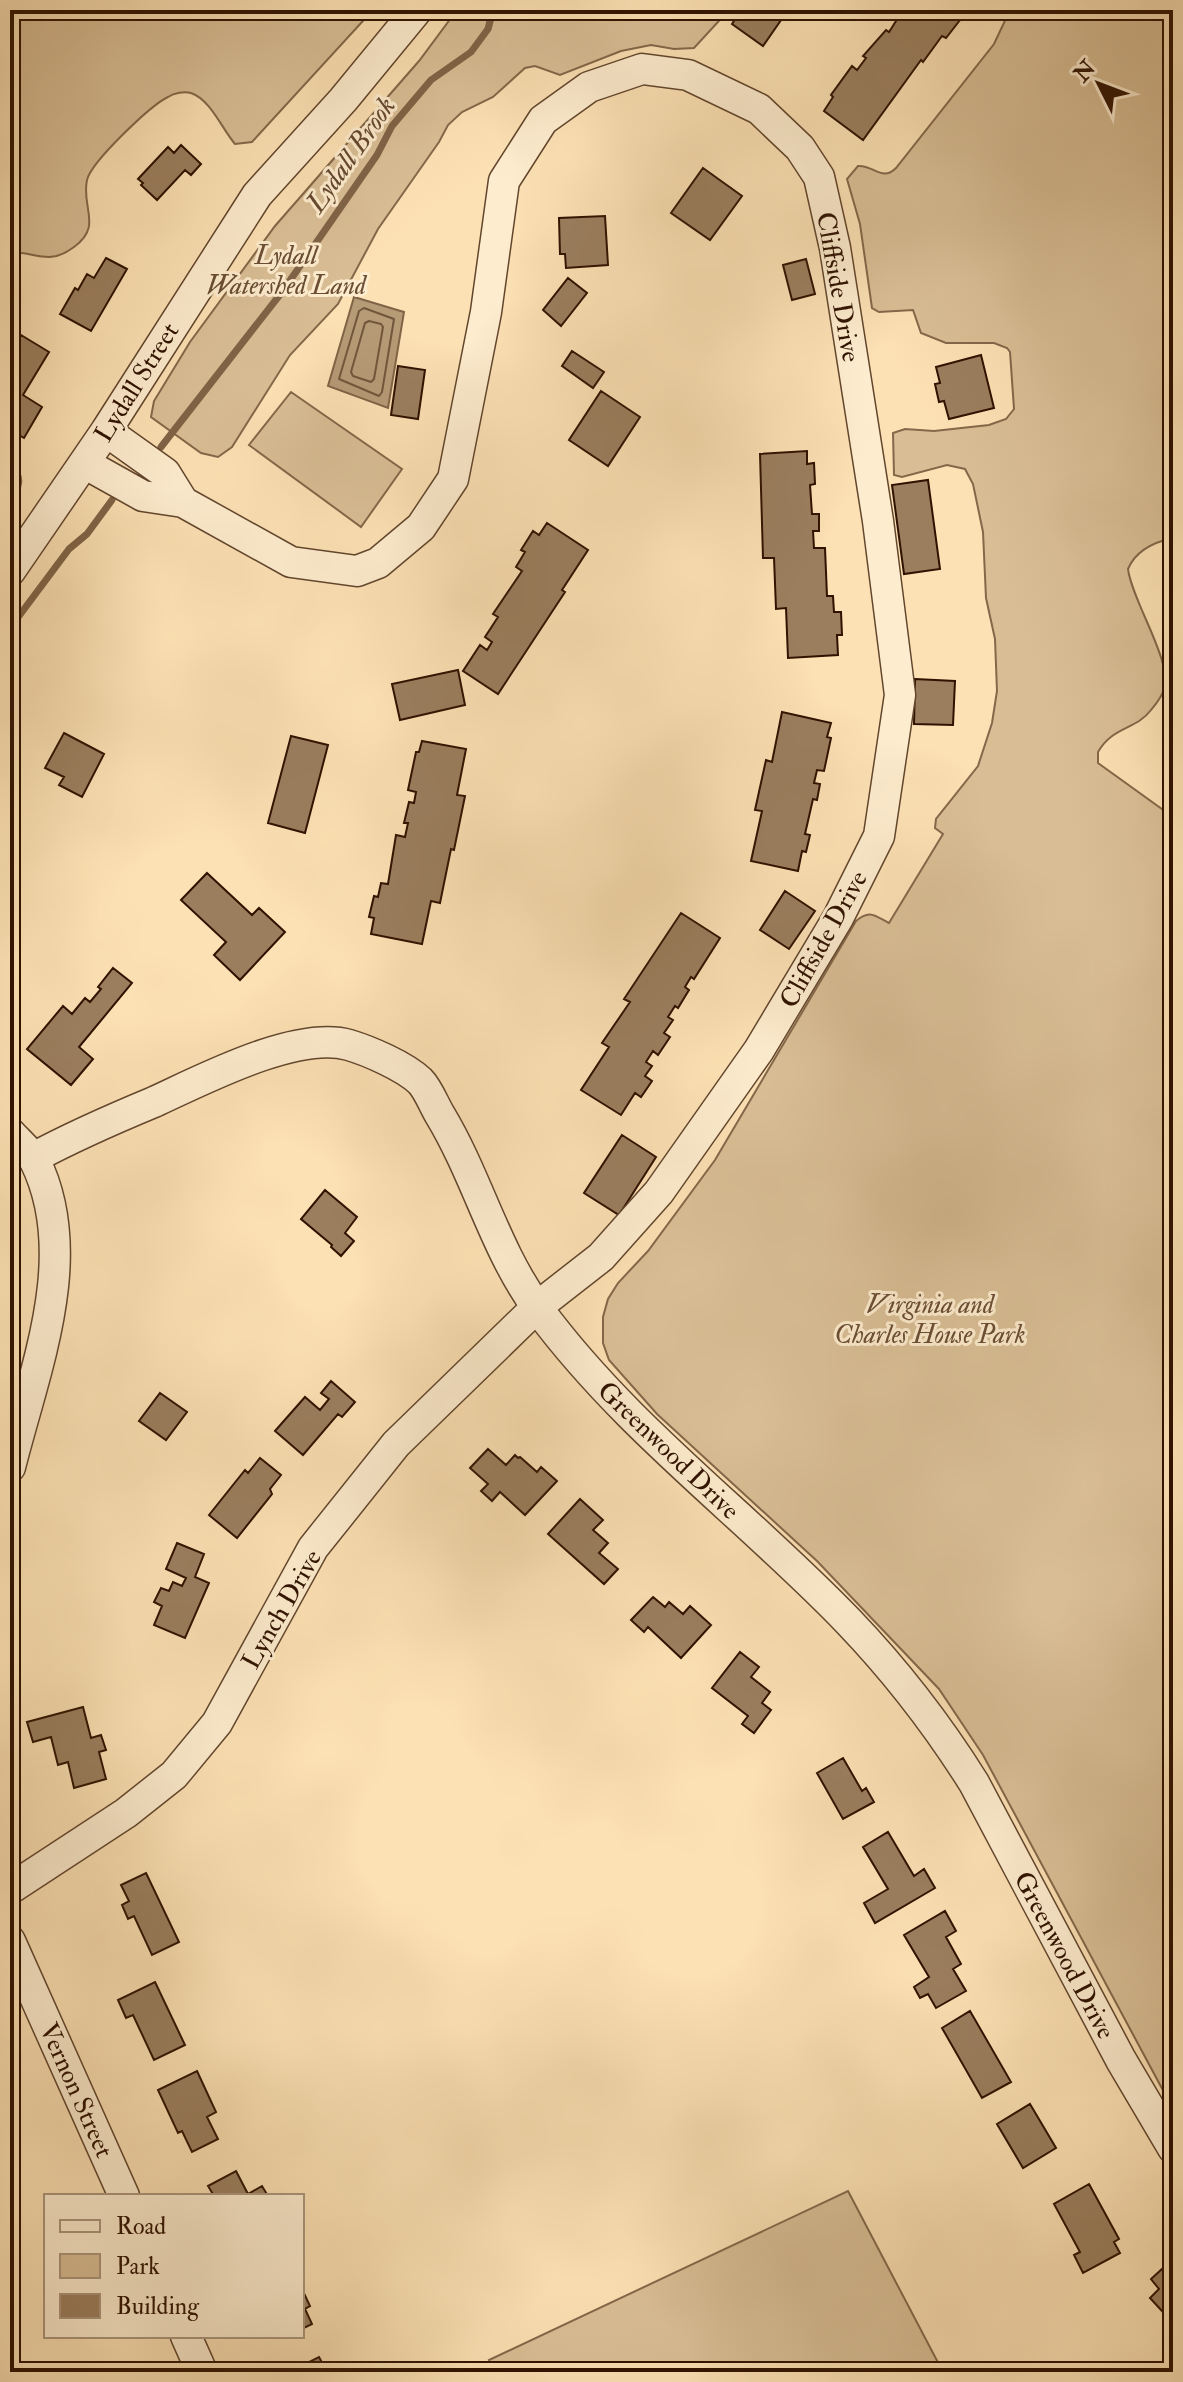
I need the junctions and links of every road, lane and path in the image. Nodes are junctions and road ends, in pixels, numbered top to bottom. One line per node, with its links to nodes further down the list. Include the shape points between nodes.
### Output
1 (417, 10): 2 (street, Lydall Street, via 257,195)
2 (106, 431): 3 (street, Lydall Street); 4 (street, Cliffside Drive, via 165,473)
3 (84, 463): 4 (street, Cliffside Drive, via 132,490); 5 (street, Lydall Street)
4 (183, 502): 8 (street, Cliffside Drive, via 291,562 357,571 378,563 421,527 453,479 486,312 504,181 543,120 589,87 642,69 688,75 759,109 800,148 819,177 878,521 900,695 879,836 838,918 759,1050 659,1192 601,1257)
5 (10, 571)
6 (10, 1133): 7 (street)
7 (33, 1158): 8 (street, Greenwood Drive, via 264,1055 306,1044 346,1044 420,1081 460,1147 502,1250); 9 (street, via 56,1238 54,1295)
8 (537, 1307): 10 (street, Lynch Drive, via 396,1444 313,1548 217,1723 174,1775); 12 (street, Greenwood Drive, via 614,1400 848,1620 908,1686 974,1783)
9 (10, 1467)
10 (10, 1889)
11 (10, 1941): 13 (street, Vernon Street)
12 (1173, 2148)
13 (123, 2194)
14 (187, 2338): 15 (street)
15 (202, 2372)

